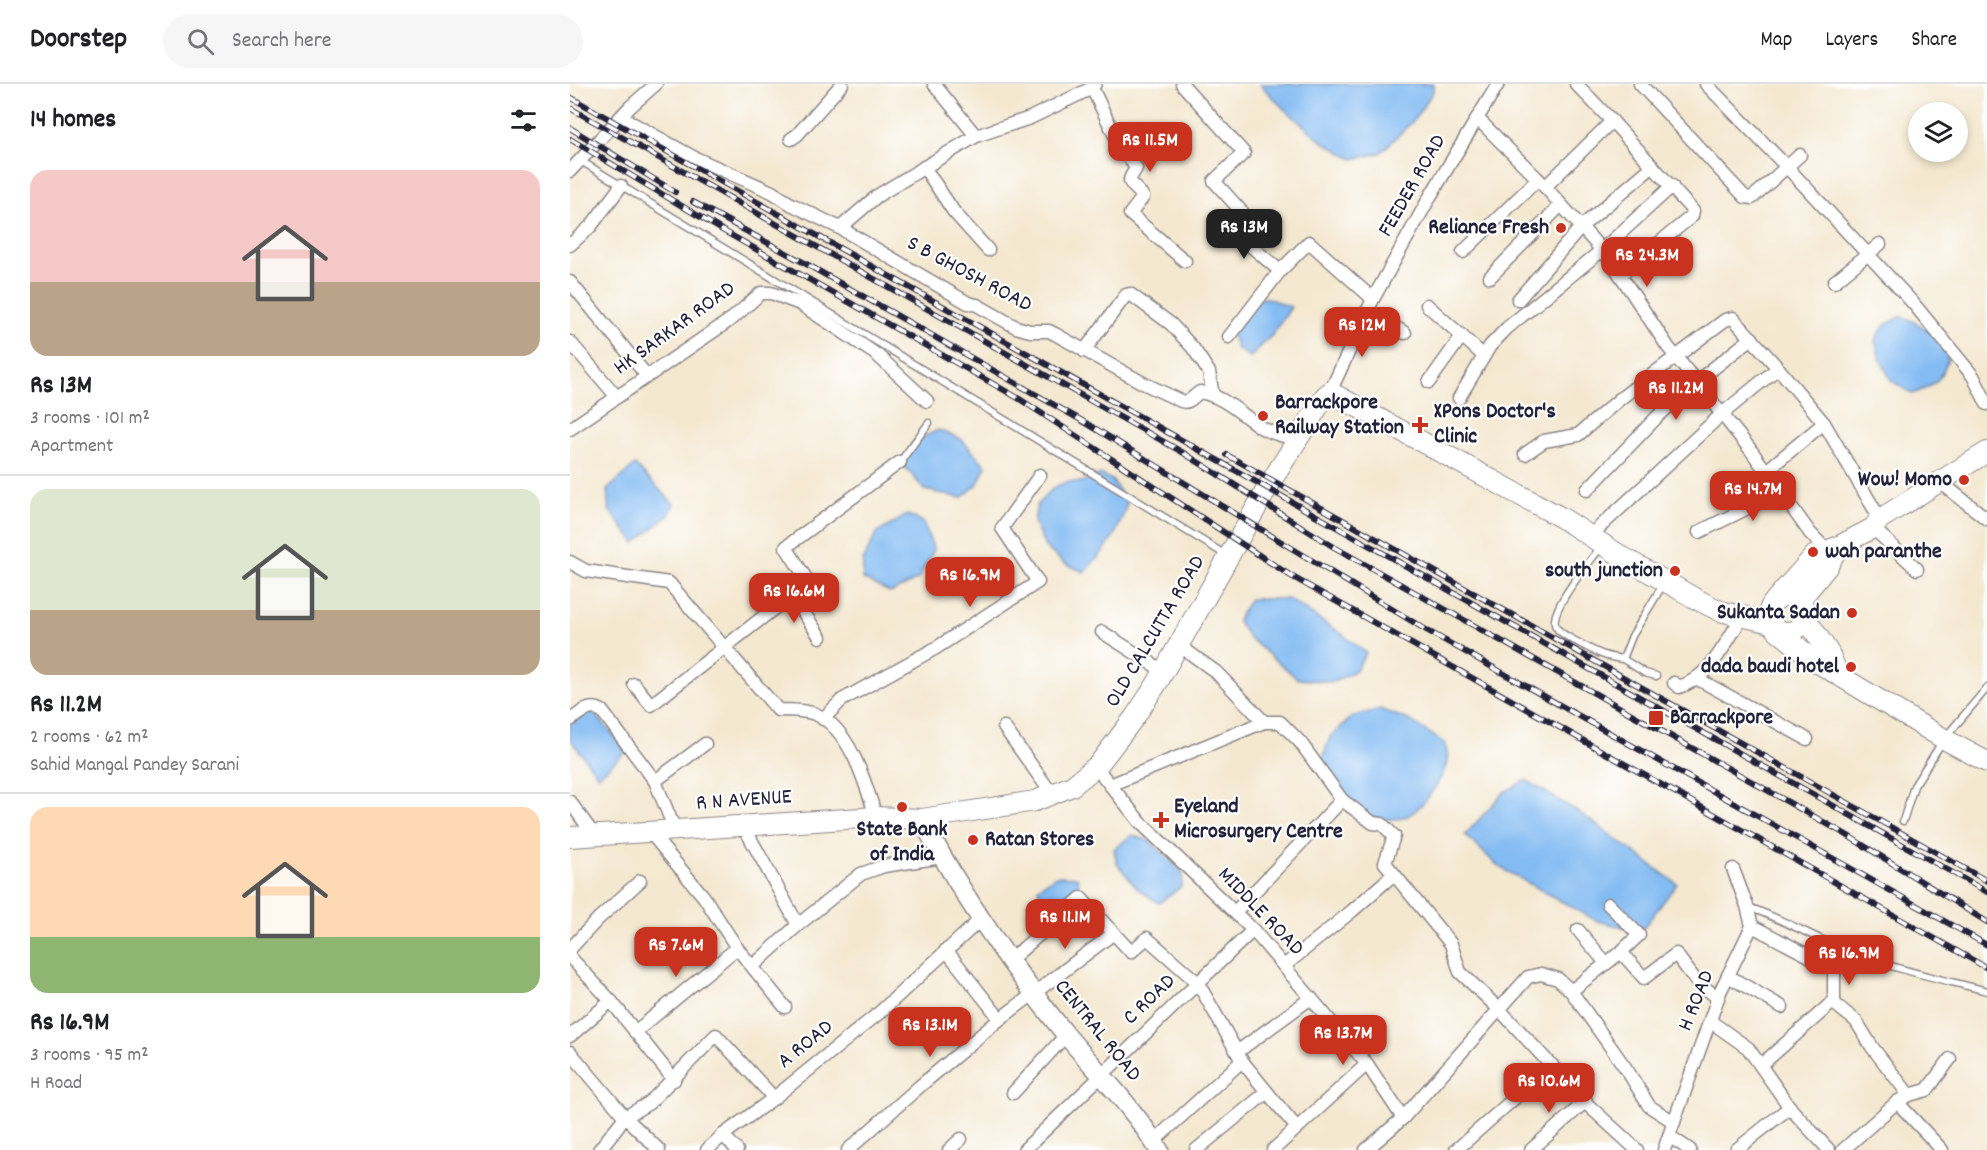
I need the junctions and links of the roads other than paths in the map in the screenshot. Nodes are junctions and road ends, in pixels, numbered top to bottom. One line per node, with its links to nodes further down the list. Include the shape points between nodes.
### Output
1 (656, 84): 10 (street)
2 (842, 84): 14 (street)
3 (934, 84): 13 (street)
4 (1182, 84): 34 (street, via 1244,153 1214,181 1243,213 1230,228)
5 (1498, 84): 11 (street, FEEDER ROAD)
6 (1576, 84): 12 (street)
7 (1640, 84): 19 (street, via 1745,197 1752,198)
8 (1706, 84): 19 (street)
9 (1094, 86): 13 (street, via 1030,118); 33 (street, via 1117,140 1136,168 1130,182 1143,197 1130,214)
10 (621, 117): 16 (street); 26 (street, S B GHOSH ROAD, via 693,157)
11 (1477, 118): 21 (street); 39 (street, FEEDER ROAD)
12 (1612, 121): 17 (street); 21 (street)
13 (976, 136): 18 (street)
14 (791, 139)
15 (1800, 154): 19 (street)
16 (581, 161): 20 (street); 22 (lane)
17 (1653, 166): 23 (street); 25 (street)
18 (924, 167): 26 (street, via 873,199); 29 (street, via 954,212)
19 (1787, 167): 32 (street)
20 (570, 171)
21 (1542, 183): 24 (street); 31 (street)
22 (621, 186): 28 (street, via 591,226); 79 (lane)
23 (1672, 186): 30 (street); 35 (street, via 1693,215)
24 (1561, 206): 25 (street); 36 (street)
25 (1582, 226): 30 (street); 40 (street)
26 (840, 228): 48 (street, S B GHOSH ROAD, via 968,303 1016,327 1049,331)
27 (1880, 244): 32 (street)
28 (570, 245)
29 (988, 250)
30 (1602, 250): 35 (street); 49 (street, via 1507,328)
31 (1463, 252)
32 (1868, 255): 38 (street); 60 (street, via 1954,351)
33 (1185, 261)
34 (1280, 271): 39 (street, via 1309,242); 45 (street)
35 (1620, 275): 50 (street)
36 (1490, 277)
37 (570, 282): 52 (street)
38 (1834, 282)
39 (1373, 299): 42 (street, FEEDER ROAD)
40 (1518, 300)
41 (1427, 305): 44 (street)
42 (1367, 311): 43 (street); 55 (street, FEEDER ROAD)
43 (1405, 333)
44 (1462, 336): 49 (street); 53 (street)
45 (1229, 337)
46 (1752, 338): 50 (street, via 1730,318); 51 (street); 54 (street)
47 (570, 342): 57 (street)
48 (1084, 351): 56 (street, S B GHOSH ROAD, via 1177,400 1186,403 1200,392); 56 (street, via 1130,294 1171,324 1193,348 1209,372)
49 (1485, 356): 58 (street)
50 (1677, 357): 54 (street); 67 (street, via 1578,435 1545,441)
51 (1778, 368): 61 (street); 63 (street)
52 (647, 376): 57 (street, HK SARKAR ROAD); 59 (street, HK SARKAR ROAD, via 733,318 762,293 771,293 800,304 877,355)
53 (1429, 382)
54 (1696, 382): 61 (street); 72 (street)
55 (1330, 392): 65 (main road, OLD CALCUTTA ROAD); 77 (main road)
56 (1213, 396): 65 (street, via 1262,428)
57 (617, 397): 64 (street, HK SARKAR ROAD)
58 (1459, 398)
59 (927, 401)
60 (1987, 404)
61 (1722, 414): 69 (street); 77 (street)
62 (929, 423): 68 (lane)
63 (1824, 423): 69 (street); 75 (street)
64 (570, 429)
65 (1298, 440): 79 (main road, OLD CALCUTTA ROAD)
66 (1987, 452): 71 (main road)
67 (1525, 454)
68 (900, 462): 83 (street, via 786,547 807,580)
69 (1765, 472): 73 (street)
70 (1040, 475): 100 (street, via 1002,528 1038,582 936,648 843,700)
71 (1939, 481): 74 (street); 75 (main road)
72 (1587, 490)
73 (1779, 490): 76 (street, via 1776,495); 78 (street, via 1810,533)
74 (1987, 519)
75 (1876, 524): 78 (main road); 81 (street)
76 (1699, 532)
77 (1597, 540): 82 (main road); 92 (lane, via 1554,620 1567,637 1598,655)
78 (1833, 552): 84 (main road, via 1815,555); 85 (main road)
79 (1229, 556): 90 (main road, OLD CALCUTTA ROAD)
80 (570, 562): 91 (street, via 586,571 669,583)
81 (1917, 569)
82 (1665, 582): 86 (main road, via 1720,611); 92 (lane)
83 (792, 595): 89 (street); 91 (street)
84 (1776, 599): 85 (main road, via 1793,596); 87 (main road, via 1768,615)
85 (1803, 609): 87 (main road, via 1802,625 1795,631); 94 (main road)
86 (1742, 617): 87 (main road); 96 (street, via 1709,667)
87 (1774, 627): 94 (main road, via 1815,661)
88 (1102, 632): 93 (street)
89 (820, 638)
90 (1180, 646): 93 (main road, OLD CALCUTTA ROAD); 102 (street, via 1216,672)
91 (724, 648): 98 (street, via 651,705); 100 (street, via 778,710 816,714)
92 (1623, 658): 95 (lane)
93 (1165, 672): 108 (main road, OLD CALCUTTA ROAD)
94 (1837, 672): 105 (main road)
95 (1656, 676)
96 (1696, 678): 97 (street, via 1680,687); 104 (street)
97 (1674, 683)
98 (634, 684)
99 (1987, 688): 105 (lane)
100 (823, 719): 114 (street, via 834,726 855,758)
101 (570, 720): 109 (street, via 590,707 602,711)
102 (1264, 722): 110 (street); 112 (street, via 1280,722 1300,742)
103 (1004, 727): 111 (street)
104 (1807, 738)
105 (1944, 739): 107 (main road); 116 (lane, via 1911,791)
106 (705, 744): 109 (street)
107 (1987, 762)
108 (1095, 766): 110 (street, MIDDLE ROAD); 111 (main road, OLD CALCUTTA ROAD, via 1072,786)
109 (655, 781): 118 (street)
110 (1110, 785): 128 (street, MIDDLE ROAD, via 1140,822)
111 (1052, 794): 115 (main road, OLD CALCUTTA ROAD, via 1035,801)
112 (1342, 800): 124 (street, via 1373,823 1382,824 1394,836 1385,863); 128 (street)
113 (570, 802): 120 (street)
114 (876, 817): 115 (main road, R N AVENUE); 117 (main road, R N AVENUE)
115 (922, 819): 122 (street, CENTRAL ROAD)
116 (1903, 821)
117 (743, 825): 118 (main road, R N AVENUE); 130 (street)
118 (675, 830): 119 (main road, R N AVENUE)
119 (649, 831): 120 (main road, R N AVENUE); 135 (street, via 704,897)
120 (594, 835): 121 (main road, R N AVENUE)
121 (570, 837)
122 (942, 857): 129 (street, CENTRAL ROAD); 130 (street, via 884,866 861,874)
123 (1733, 869): 127 (street)
124 (1394, 874): 143 (street); 155 (street, via 1451,944 1460,972)
125 (640, 881): 136 (street)
126 (1608, 904): 138 (street, via 1639,935)
127 (1747, 906): 131 (street); 147 (lane, via 1848,951)
128 (1235, 912): 132 (street, MIDDLE ROAD)
129 (981, 920): 137 (street, A ROAD); 140 (street, CENTRAL ROAD)
130 (798, 925): 142 (street)
131 (1752, 926): 144 (street, H ROAD); 152 (street, via 1834,969)
132 (1253, 930): 143 (street, MIDDLE ROAD); 145 (street, C ROAD)
133 (1578, 930): 141 (street)
134 (1114, 933): 140 (street, via 1081,898); 145 (street, via 1131,952 1147,938); 148 (street)
135 (737, 948): 142 (street); 158 (street)
136 (570, 949)
137 (946, 950): 156 (street); 172 (street, A ROAD, via 879,1013)
138 (1621, 952): 141 (street); 150 (street, via 1644,978 1676,954 1696,981)
139 (570, 957): 151 (street)
140 (1010, 960): 148 (street, CENTRAL ROAD)
141 (1606, 963): 146 (street)
142 (753, 966): 153 (street)
143 (1284, 966): 149 (street, MIDDLE ROAD)
144 (1728, 976): 150 (street, H ROAD); 154 (street)
145 (1198, 983): 162 (street); 167 (street, C ROAD)
146 (1571, 991): 155 (street, via 1558,979 1541,974 1528,977); 178 (street, via 1648,1106)
147 (1987, 991)
148 (1034, 992): 156 (street); 159 (street, CENTRAL ROAD)
149 (1311, 998): 162 (street); 164 (street, MIDDLE ROAD)
150 (1718, 998): 157 (street, H ROAD)
151 (611, 1001): 158 (street); 160 (street)
152 (1834, 1001): 166 (street); 171 (street, via 1856,1021)
153 (785, 1007)
154 (1782, 1007)
155 (1499, 1009): 165 (street); 177 (street)
156 (1000, 1019): 189 (street)
157 (1710, 1021): 166 (street, via 1748,1048); 178 (street, H ROAD)
158 (635, 1032): 168 (street)
159 (1066, 1035): 167 (street, CENTRAL ROAD); 170 (street)
160 (570, 1036)
161 (570, 1052): 176 (street)
162 (1239, 1057): 169 (street); 183 (street)
163 (1950, 1059): 171 (street, via 1927,1090)
164 (1367, 1064): 177 (street, MIDDLE ROAD); 179 (street)
165 (1552, 1065): 173 (street); 195 (street)
166 (1761, 1065): 175 (street)
167 (1102, 1076): 183 (street, CENTRAL ROAD); 191 (street, C ROAD)
168 (674, 1080): 172 (street, via 716,1035); 176 (street, via 649,1103)
169 (1267, 1092): 179 (street); 192 (street)
170 (1013, 1093)
171 (1909, 1095): 174 (street)
172 (774, 1098): 180 (street, A ROAD)
173 (1586, 1101): 196 (street); 197 (street)
174 (1897, 1102): 201 (street); 202 (street)
175 (1790, 1107): 184 (street); 200 (street)
176 (625, 1117): 185 (street); 186 (street)
177 (1403, 1118): 194 (street)
178 (1674, 1122): 181 (street, H ROAD)
179 (1297, 1128): 193 (street)
180 (723, 1135): 187 (street, A ROAD); 188 (street)
181 (1669, 1136): 198 (street, H ROAD); 199 (street)
182 (961, 1139): 190 (street)
183 (1156, 1146)
184 (1821, 1148)
185 (599, 1150)
186 (659, 1150)
187 (707, 1150)
188 (737, 1150)
189 (848, 1150)
190 (949, 1150)
191 (1024, 1150)
192 (1196, 1150)
193 (1273, 1150)
194 (1366, 1150)
195 (1456, 1150)
196 (1532, 1150)
197 (1636, 1150)
198 (1664, 1150)
199 (1690, 1150)
200 (1736, 1150)
201 (1844, 1150)
202 (1942, 1150)

